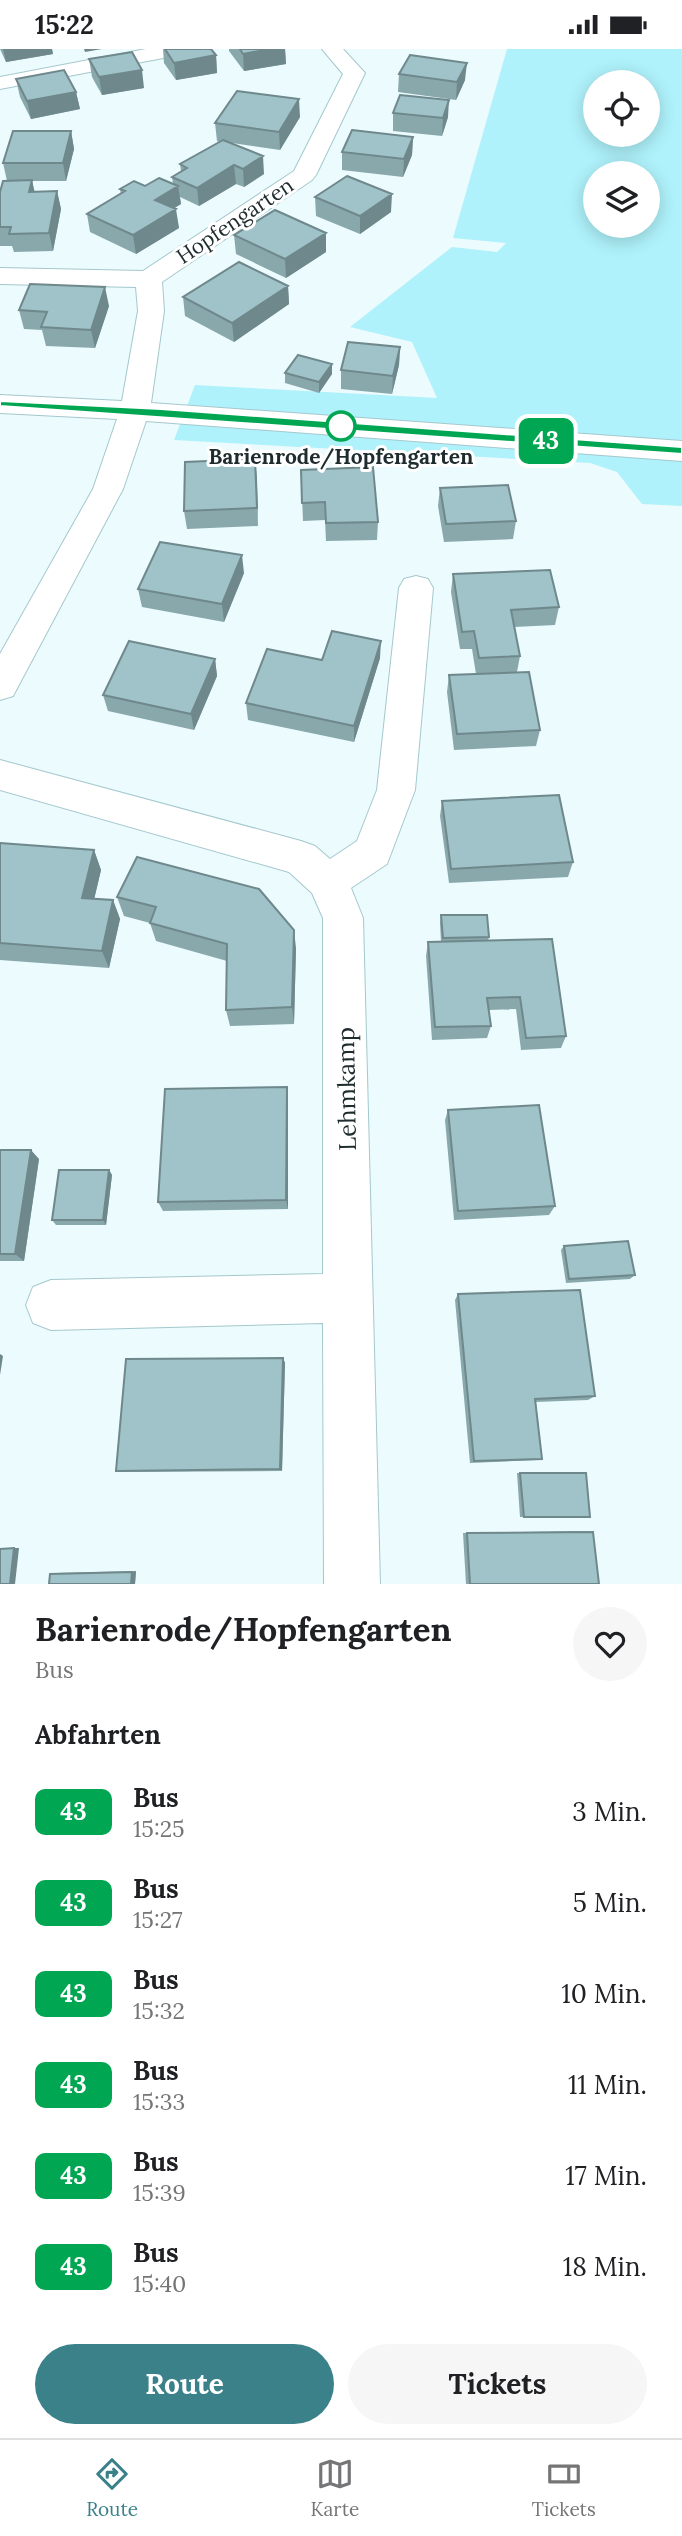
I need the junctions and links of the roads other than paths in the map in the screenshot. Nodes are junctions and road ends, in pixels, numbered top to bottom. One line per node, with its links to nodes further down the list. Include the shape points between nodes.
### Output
1 (179, 49): 3 (street)
2 (332, 49): 5 (street, Hopfengarten, via 354,73 304,175)
3 (0, 83)
4 (0, 276): 5 (street, Hopfengarten)
5 (149, 279): 7 (street, Hopfengarten, via 151,311)
6 (0, 404): 7 (street)
7 (135, 411): 8 (street); 10 (street, Hopfengarten, via 108,489)
8 (682, 451)
9 (416, 587): 12 (street, via 396,790 373,852)
10 (0, 686)
11 (0, 775): 12 (street, Lehmkamp, via 301,858)
12 (328, 883): 13 (street, Lehmkamp, via 343,918)
13 (349, 1298): 14 (street); 15 (street, Lehmkamp)
14 (51, 1305)
15 (352, 1584)

